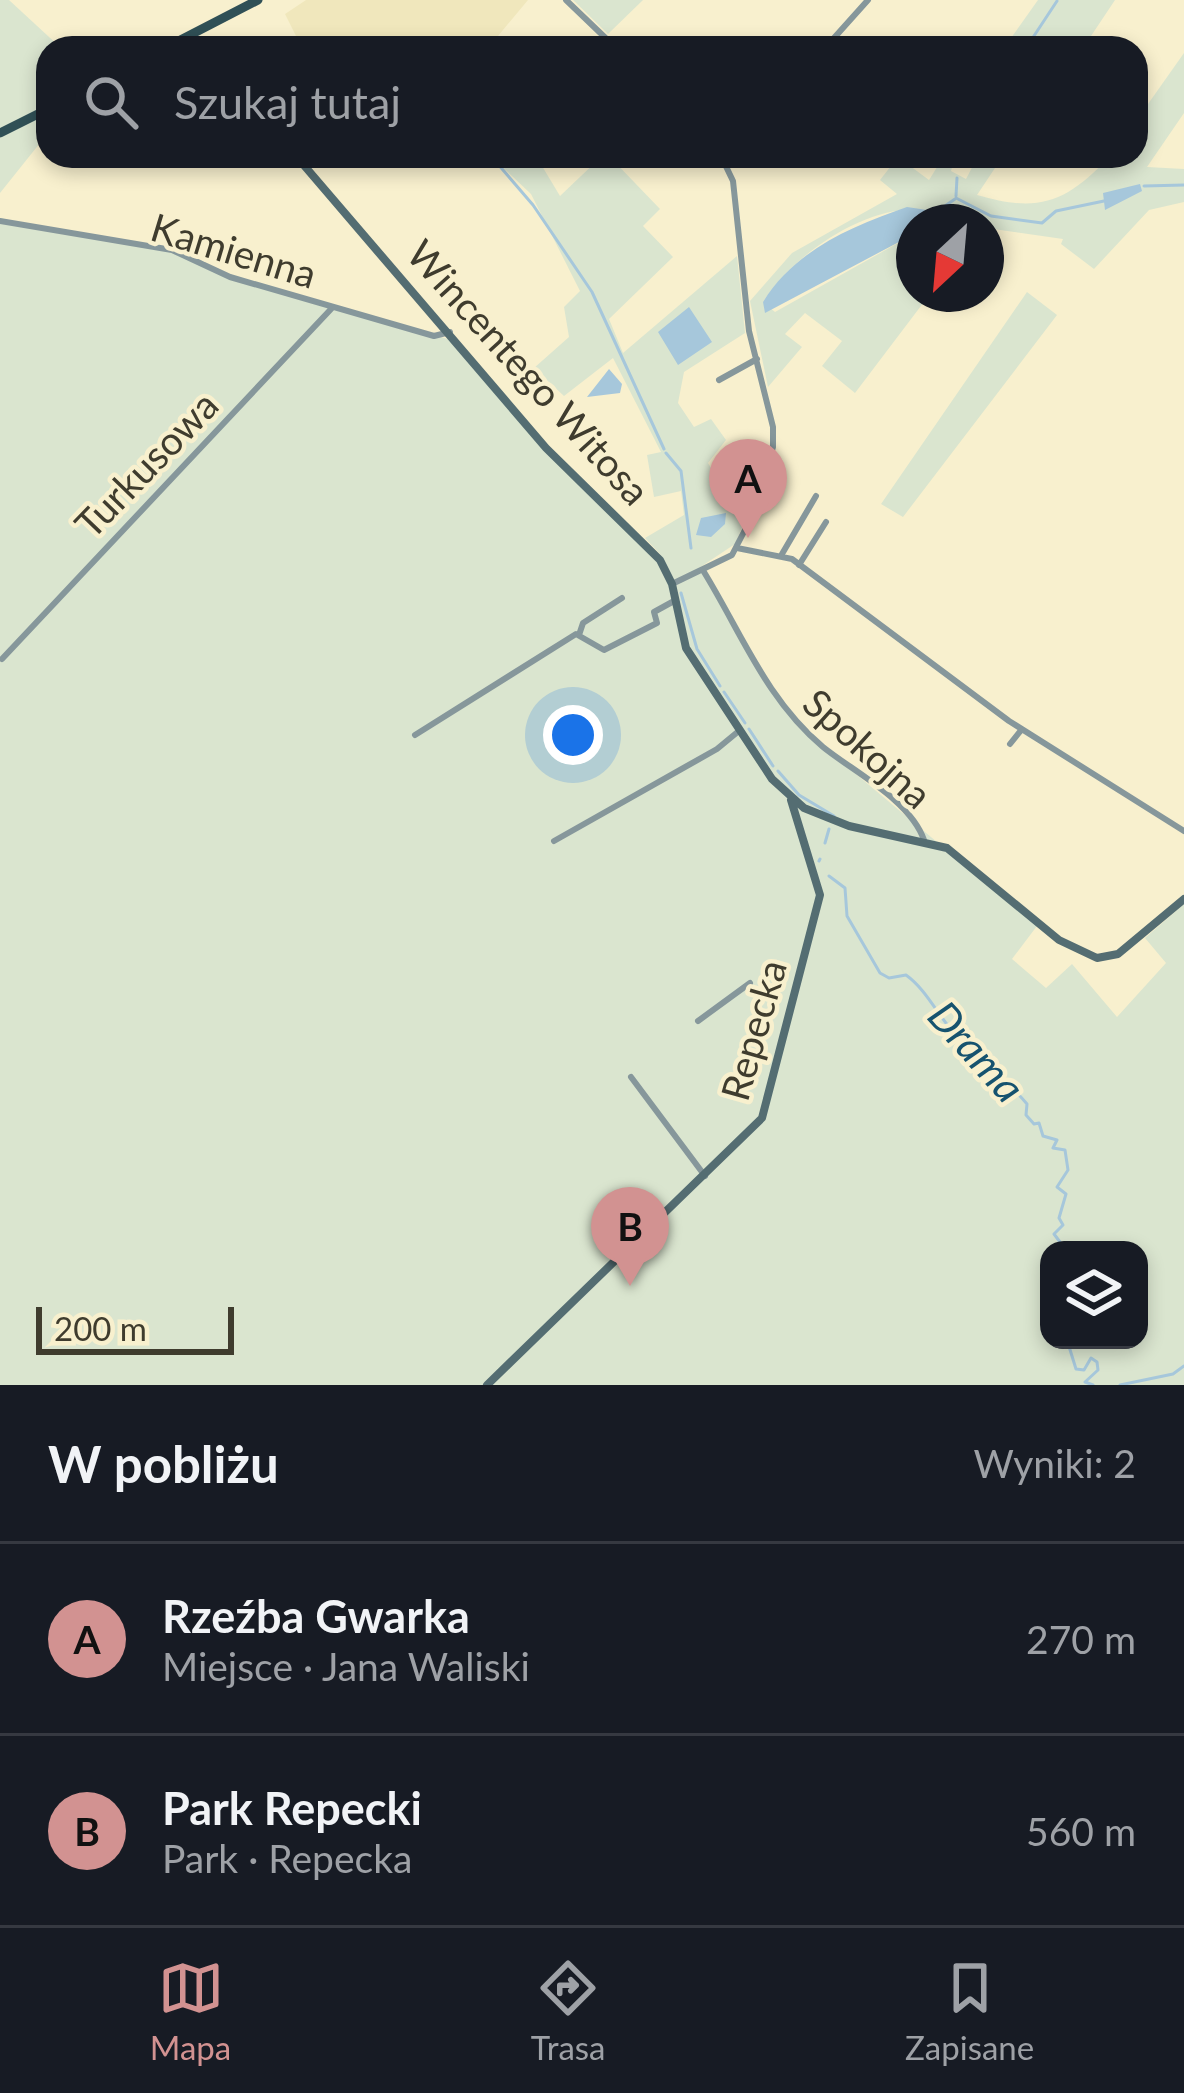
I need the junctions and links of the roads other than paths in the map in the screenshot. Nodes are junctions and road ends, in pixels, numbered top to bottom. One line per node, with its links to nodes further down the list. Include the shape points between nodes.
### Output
1 (258, 0): 4 (main road)
2 (566, 0): 5 (street)
3 (868, 0): 6 (street)
4 (190, 36)
5 (604, 36)
6 (836, 36)
7 (36, 115): 8 (main road)
8 (0, 134)
9 (306, 168): 13 (street, Wincentego Witosa)
10 (727, 168): 14 (street)
11 (0, 221): 12 (street, Kamienna, via 172,250)
12 (332, 308): 13 (street, Kamienna, via 434,336); 26 (street, Turkusowa)
13 (450, 332): 22 (street, Wincentego Witosa, via 560,463 660,560)
14 (757, 359): 15 (street); 18 (street, via 774,438)
15 (719, 380)
16 (816, 496): 19 (street)
17 (826, 522): 20 (street)
18 (737, 548): 19 (street); 21 (street)
19 (782, 554): 20 (street)
20 (800, 565): 27 (street)
21 (704, 572): 22 (street); 33 (street, Spokojna, via 779,706 855,765)
22 (672, 584): 24 (street)
23 (622, 598): 25 (street)
24 (674, 601): 25 (street, via 654,612 657,622 604,650); 28 (street, via 686,648)
25 (579, 635): 29 (street)
26 (2, 659)
27 (1022, 729): 30 (street); 32 (street)
28 (740, 730): 31 (street); 34 (street)
29 (415, 735)
30 (1010, 744)
31 (791, 800): 33 (street, via 848,826); 39 (street, Repecka, via 820,881 818,907 768,1104)
32 (1184, 831)
33 (924, 840): 35 (street, via 970,862 1036,923 1090,956 1118,954)
34 (554, 841)
35 (1184, 899)
36 (750, 982): 37 (street)
37 (698, 1022)
38 (631, 1077): 39 (street)
39 (705, 1176): 40 (street, Repecka)
40 (487, 1385)

